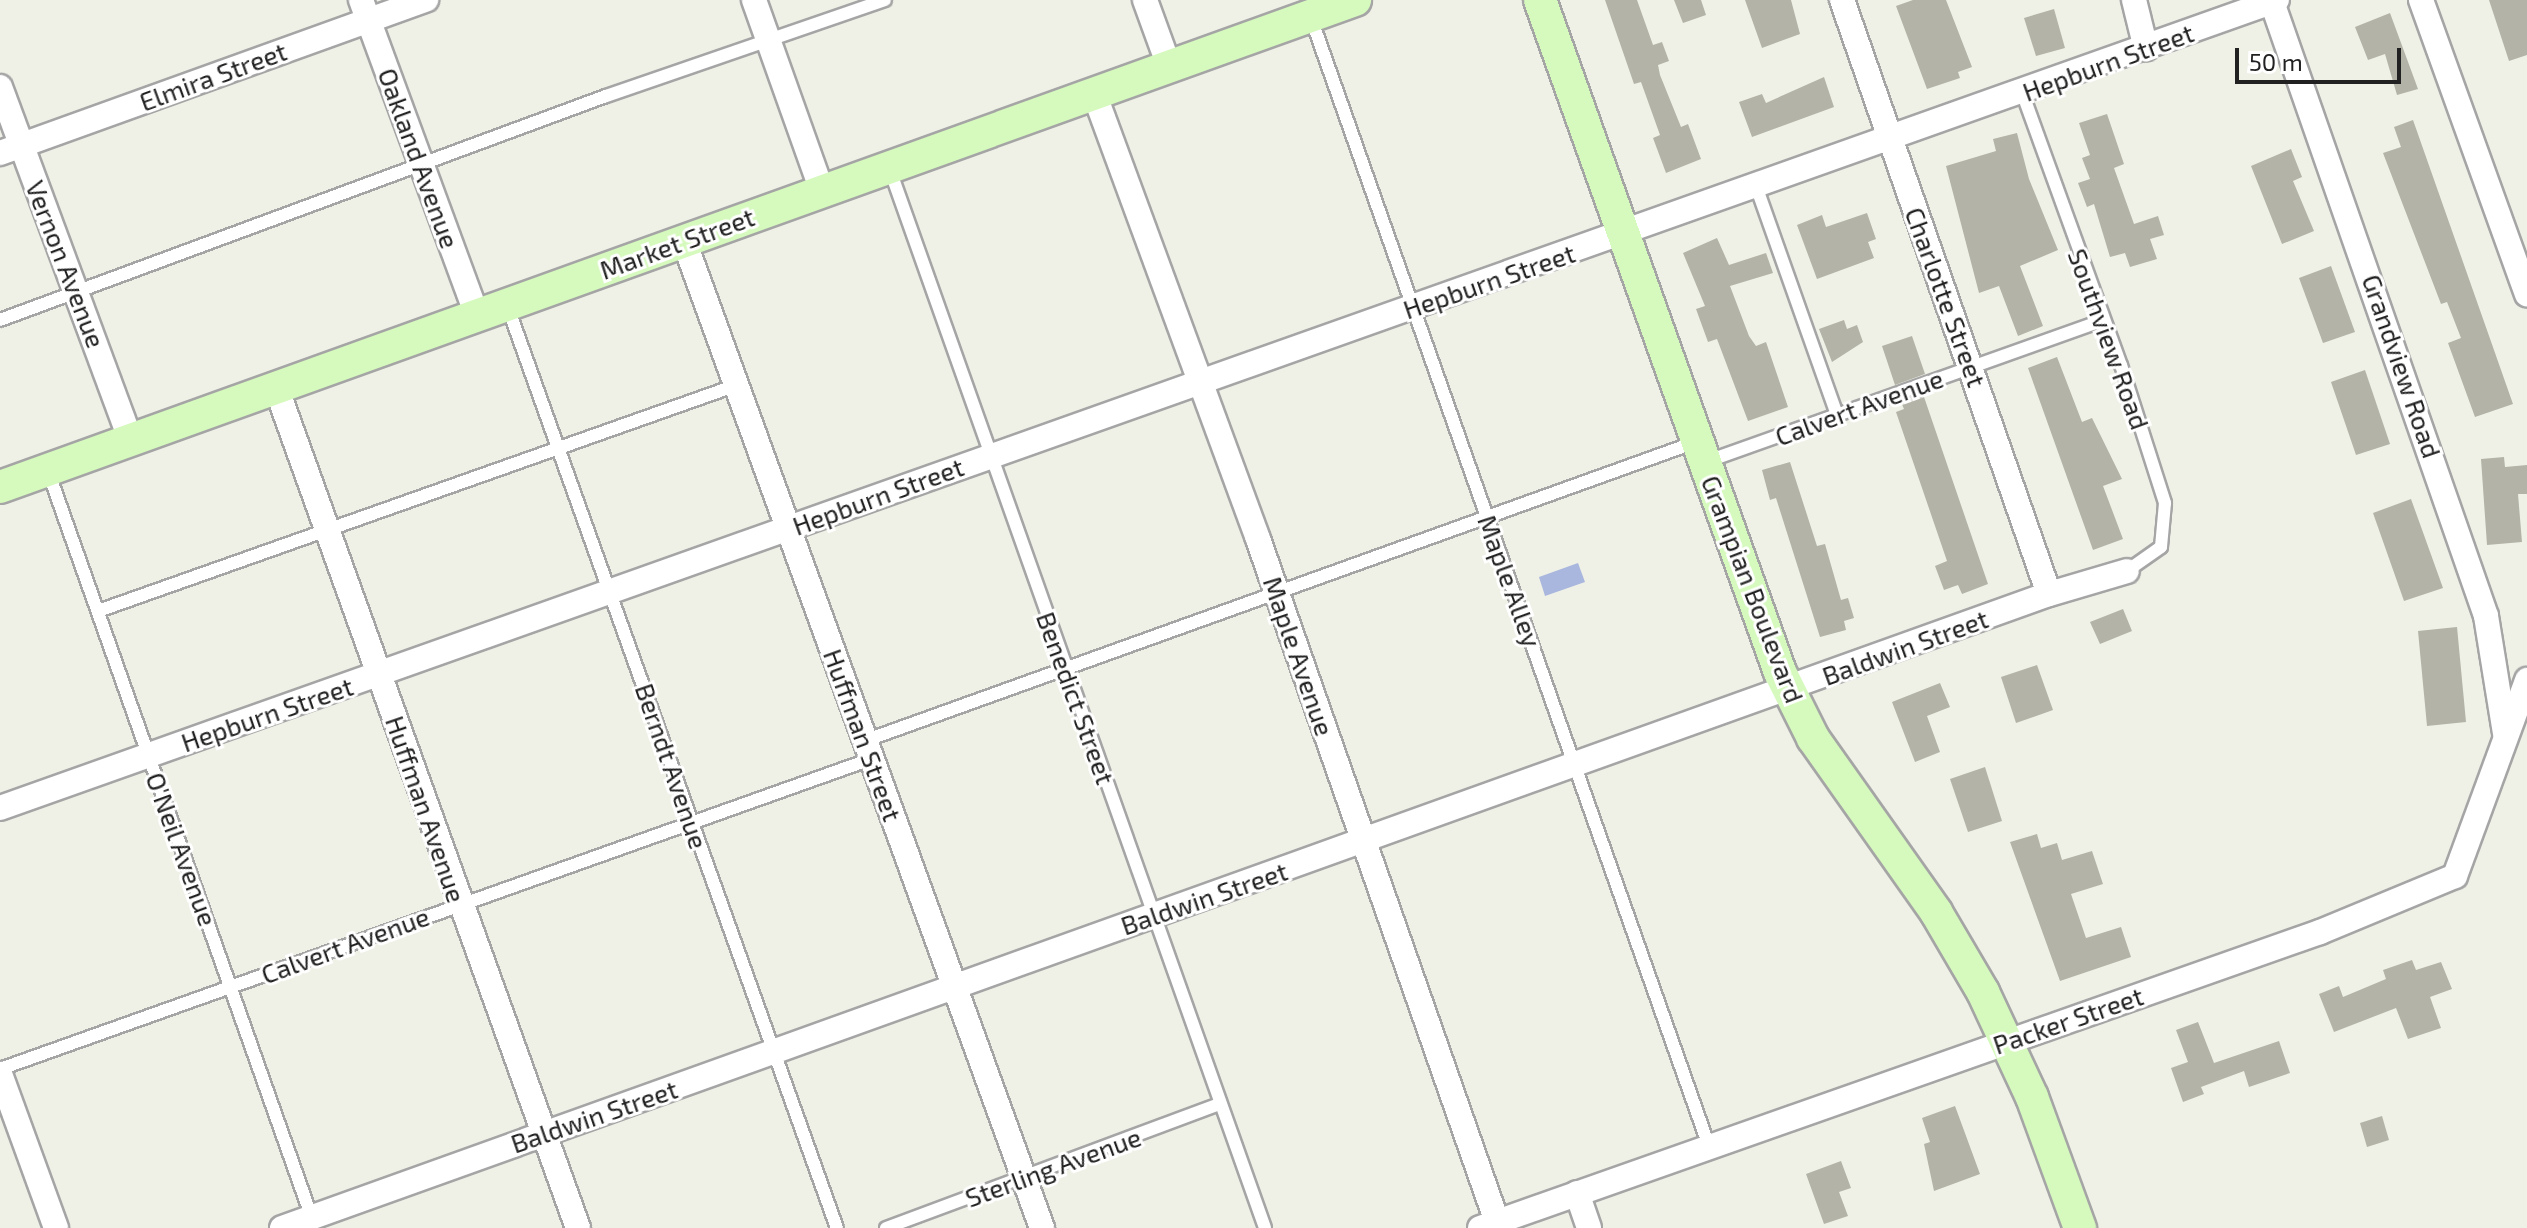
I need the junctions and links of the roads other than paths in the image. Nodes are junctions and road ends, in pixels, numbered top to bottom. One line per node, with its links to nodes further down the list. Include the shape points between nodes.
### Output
1 (426, 0): 11 (street, Elmira Street)
2 (754, 0): 13 (street)
3 (885, 0): 13 (lane)
4 (1145, 0): 15 (street)
5 (1355, 0): 12 (main road, Market Street)
6 (1540, 0): 25 (main road, Grampian Boulevard)
7 (1842, 0): 19 (street, Charlotte Street)
8 (2134, 0): 14 (street)
9 (2421, 0): 28 (street)
10 (2273, 1): 14 (street, Hepburn Street); 57 (street, Grandview Road, via 2486,616)
11 (365, 10): 20 (street, Elmira Street); 21 (street, Oakland Avenue)
12 (1310, 15): 15 (main road, Market Street); 30 (lane, Maple Alley)
13 (769, 42): 21 (lane); 24 (street)
14 (2146, 49): 17 (street, Hepburn Street)
15 (1169, 66): 18 (main road, Market Street)
16 (0, 87): 20 (street, Vernon Avenue)
17 (2022, 92): 19 (street, Hepburn Street); 33 (lane, Southview Road)
18 (1094, 93): 22 (main road, Market Street); 35 (street, Maple Avenue)
19 (1889, 139): 23 (street, Hepburn Street); 34 (street, Charlotte Street)
20 (11, 150): 27 (street, Vernon Avenue)
21 (422, 166): 27 (lane); 31 (street, Oakland Avenue)
22 (889, 167): 24 (main road, Market Street); 42 (lane, Benedict Street)
23 (1756, 186): 25 (street, Hepburn Street); 38 (lane)
24 (822, 191): 26 (main road, Market Street)
25 (1623, 234): 30 (street, Hepburn Street); 41 (main road, Grampian Boulevard)
26 (684, 241): 29 (main road, Market Street); 36 (street, Huffman Street)
27 (77, 292): 32 (lane); 39 (street, Vernon Avenue)
28 (2527, 294)
29 (507, 305): 31 (main road, Market Street); 40 (lane, Berndt Avenue)
30 (1412, 307): 35 (street, Hepburn Street); 45 (lane, Maple Alley)
31 (477, 316): 37 (main road, Market Street)
32 (0, 320)
33 (2103, 320): 34 (lane, Calvert Avenue); 48 (lane, Southview Road, via 2156,469 2167,519 2161,547)
34 (1971, 366): 38 (lane, Calvert Avenue); 51 (street, Charlotte Street)
35 (1199, 384): 42 (street, Hepburn Street); 49 (street, Maple Avenue)
36 (737, 385): 40 (lane); 46 (street, Huffman Street)
37 (277, 390): 39 (main road, Market Street); 47 (street, Huffman Avenue)
38 (1837, 415): 41 (lane, Calvert Avenue)
39 (131, 442): 43 (main road, Market Street)
40 (558, 449): 47 (lane); 50 (lane, Berndt Avenue)
41 (1700, 452): 45 (lane, Calvert Avenue); 56 (main road, Grampian Boulevard)
42 (991, 454): 46 (street, Hepburn Street); 53 (lane, Benedict Street)
43 (48, 471): 44 (main road, Market Street); 52 (lane, O'Neil Avenue)
44 (0, 487)
45 (1487, 519): 49 (lane, Calvert Avenue); 60 (lane, Maple Alley)
46 (787, 528): 50 (street, Hepburn Street); 58 (street, Huffman Street)
47 (326, 531): 52 (lane); 54 (street, Huffman Avenue)
48 (2127, 571): 51 (street, Baldwin Street)
49 (1277, 592): 53 (lane, Calvert Avenue); 63 (street, Maple Avenue)
50 (608, 593): 54 (street, Hepburn Street); 62 (lane, Berndt Avenue)
51 (2049, 594): 56 (street, Baldwin Street)
52 (98, 611): 59 (lane, O'Neil Avenue)
53 (1065, 667): 58 (lane, Calvert Avenue); 65 (lane, Benedict Street)
54 (379, 674): 59 (street, Hepburn Street); 64 (street, Huffman Avenue)
55 (2527, 680): 57 (street, Packer Street)
56 (1788, 689): 60 (street, Baldwin Street); 68 (main road, Grampian Boulevard, via 1853,799 1936,912)
57 (2506, 739): 68 (street, Packer Street, via 2455,876 2320,932)
58 (868, 750): 62 (lane, Calvert Avenue); 67 (street, Huffman Street)
59 (149, 755): 61 (street, Hepburn Street); 66 (lane, O'Neil Avenue)
60 (1577, 767): 63 (street, Baldwin Street); 73 (lane, Maple Alley)
61 (0, 808)
62 (691, 824): 64 (lane, Calvert Avenue); 69 (lane, Berndt Avenue)
63 (1363, 843): 65 (street, Baldwin Street); 77 (street, Maple Avenue)
64 (460, 905): 66 (lane, Calvert Avenue); 72 (street, Huffman Avenue)
65 (1154, 916): 67 (street, Baldwin Street); 71 (lane, Benedict Street)
66 (231, 986): 70 (lane, Calvert Avenue); 76 (lane, O'Neil Avenue)
67 (955, 987): 69 (street, Baldwin Street); 74 (street, Huffman Street)
68 (2007, 1039): 73 (street, Packer Street); 86 (main road, Grampian Boulevard)
69 (774, 1052): 72 (street, Baldwin Street); 81 (lane, Berndt Avenue)
70 (0, 1071): 78 (street)
71 (1220, 1104): 74 (lane, Sterling Avenue); 84 (lane, Benedict Street)
72 (544, 1132): 76 (street, Baldwin Street); 80 (street, Huffman Avenue)
73 (1709, 1146): 75 (street, Packer Street)
74 (1024, 1179): 82 (lane, Sterling Avenue); 83 (street, Huffman Street)
75 (1577, 1193): 77 (street, Packer Street); 85 (street)
76 (313, 1223): 79 (street, Baldwin Street)
77 (1489, 1225)
78 (56, 1228)
79 (282, 1228)
80 (578, 1228)
81 (837, 1228)
82 (886, 1228)
83 (1042, 1228)
84 (1265, 1228)
85 (1589, 1228)
86 (2080, 1228)

